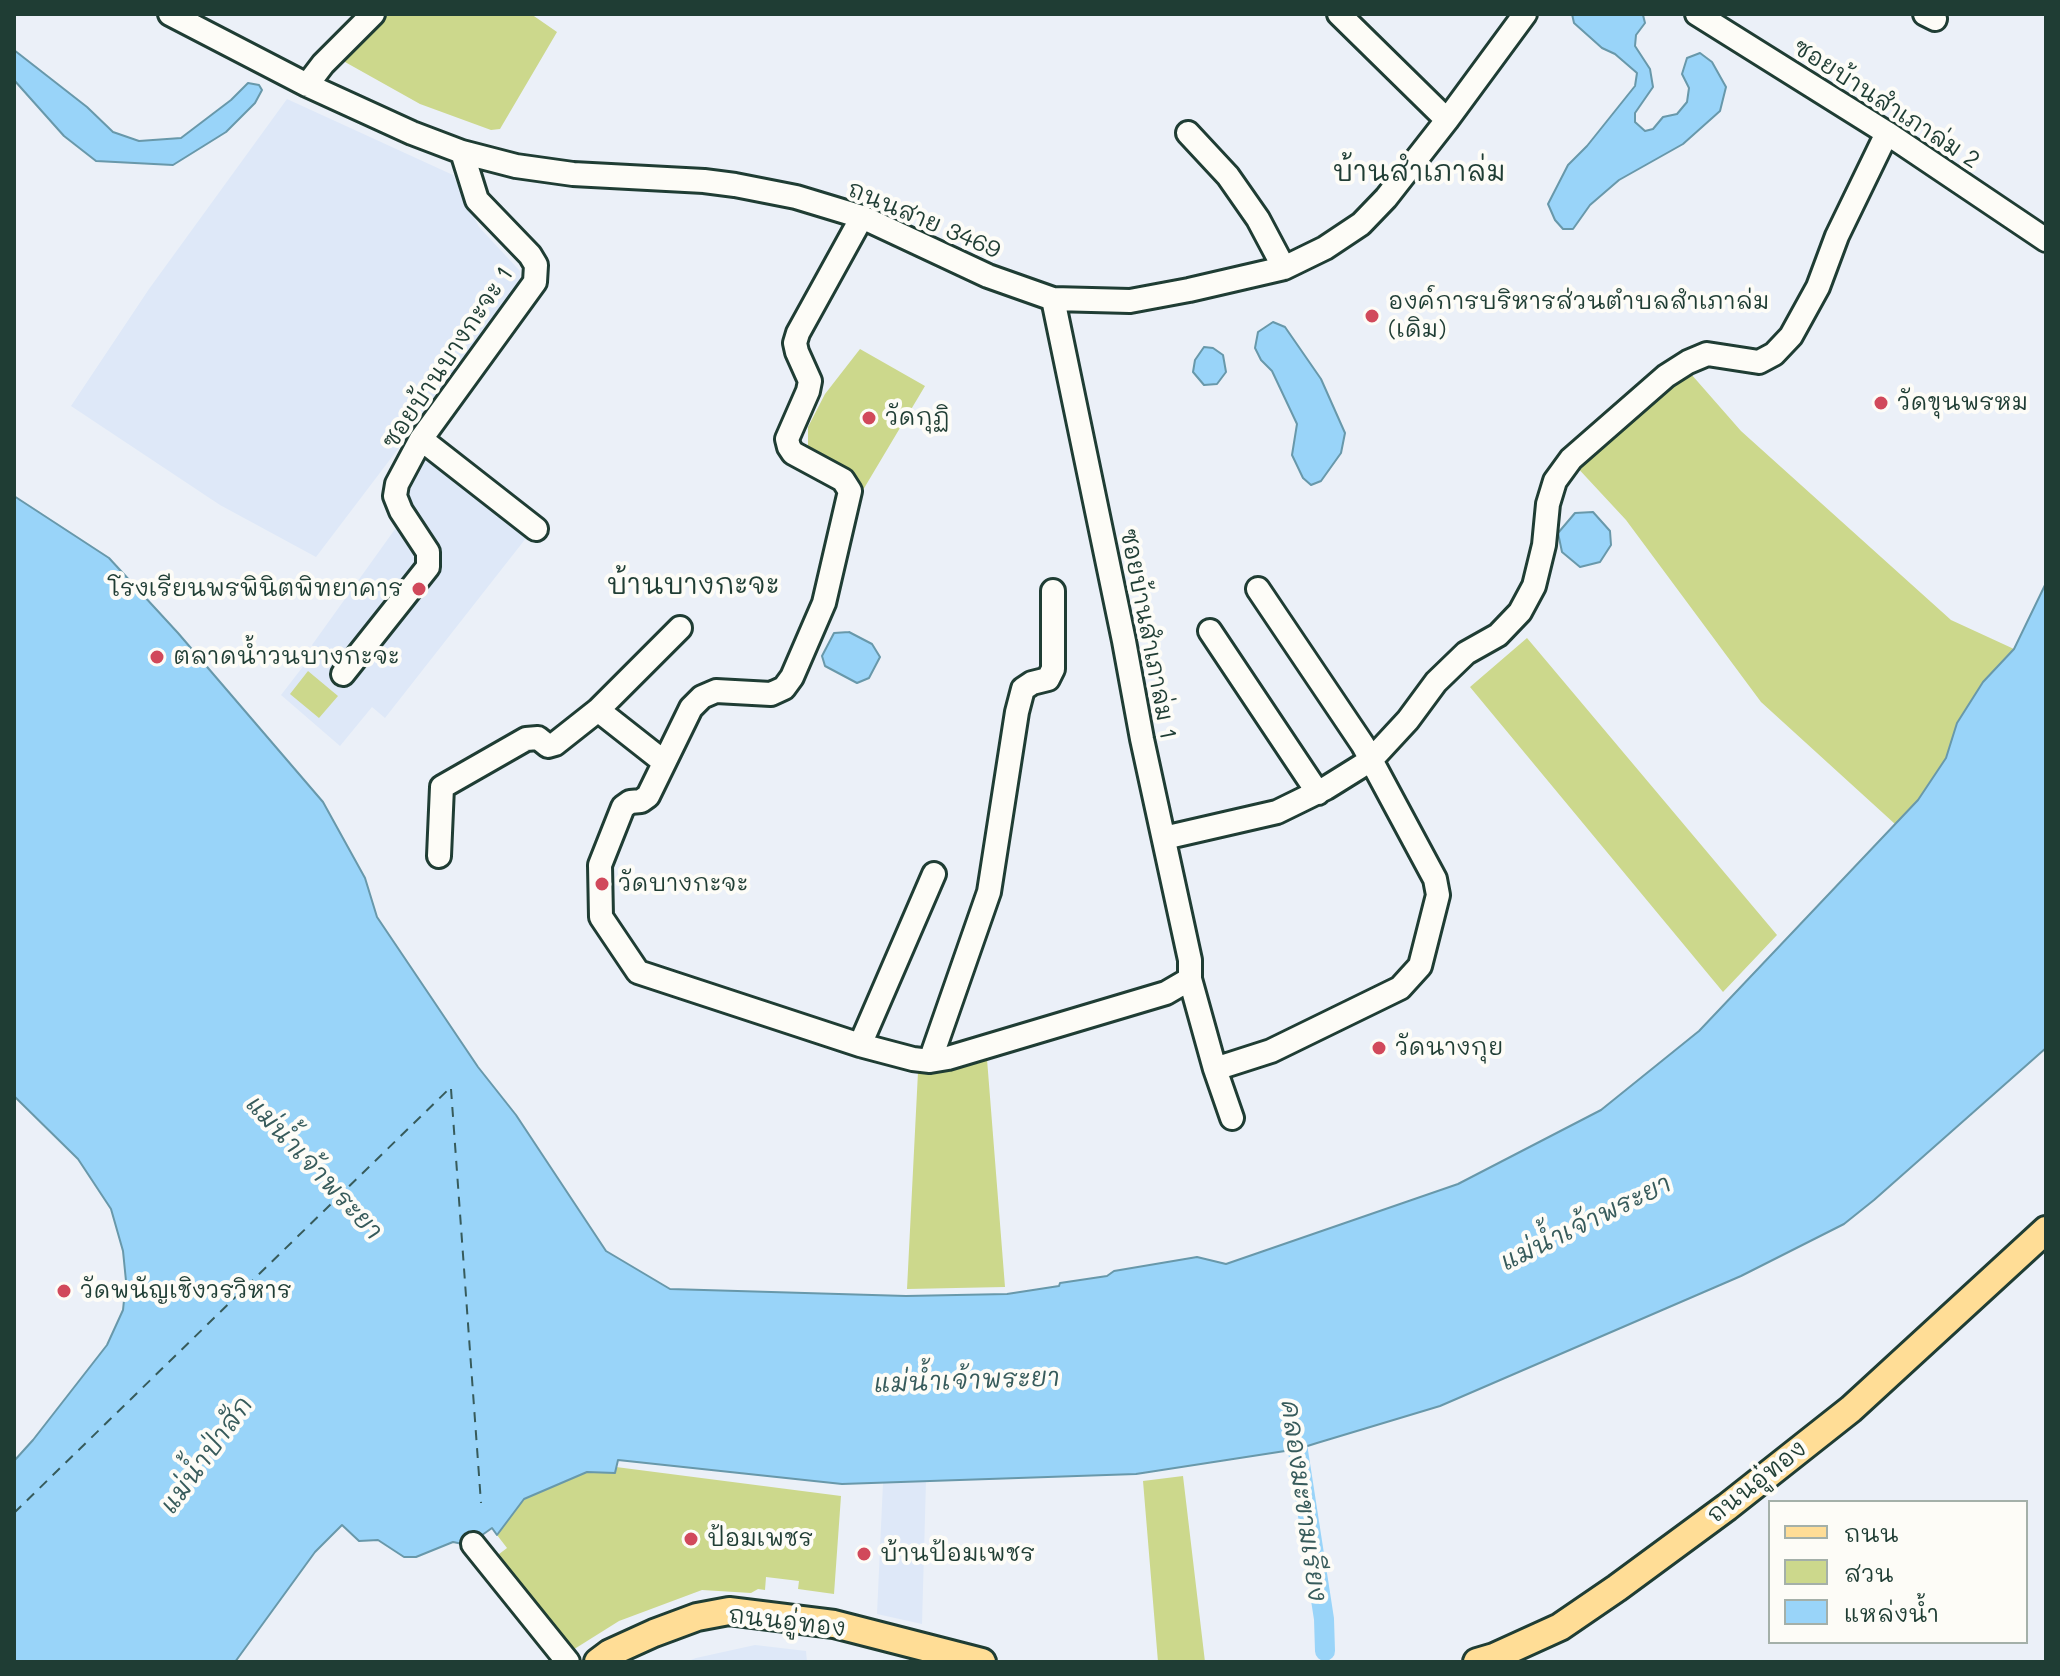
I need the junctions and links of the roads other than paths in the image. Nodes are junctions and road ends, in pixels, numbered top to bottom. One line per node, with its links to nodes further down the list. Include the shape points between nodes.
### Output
1 (170, 14): 6 (street, ถนนสาย 3469)
2 (373, 14): 6 (street)
3 (1339, 14): 7 (street)
4 (1525, 14): 7 (street, ถนนสาย 3469)
5 (1697, 14): 9 (street, ซอยบ้านสำเภาล่ม 2)
6 (307, 85): 10 (street, ถนนสาย 3469)
7 (1447, 120): 13 (street, ถนนสาย 3469, via 1361,224)
8 (1188, 133): 13 (street, via 1228,176)
9 (1887, 133): 12 (street, ซอยบ้านสำเภาล่ม 2); 23 (street, via 1791,336 1759,362 1707,354 1688,362 1571,459 1555,481 1534,586 1520,612 1436,682)
10 (462, 152): 11 (street, ถนนสาย 3469, via 573,174 735,185); 15 (street, ซอยบ้านบางกะจะ 1, via 477,200 530,255 536,265 535,282)
11 (862, 217): 14 (street, ถนนสาย 3469, via 988,276); 24 (street, via 795,343 810,381 787,439 789,447 843,480 850,491 824,603 784,688 771,694 716,691 702,697)
12 (2046, 240)
13 (1284, 268): 14 (street, ถนนสาย 3469, via 1130,301)
14 (1053, 299): 26 (street, ซอยบ้านสำเภาล่ม 1)
15 (421, 439): 16 (street); 21 (street, ซอยบ้านบางกะจะ 1, via 395,496 428,552 428,567)
16 (536, 529)
17 (1258, 589): 23 (street)
18 (1053, 591): 31 (street, via 1053,669 1048,679 1023,689 989,892)
19 (680, 628): 22 (street)
20 (1210, 631): 25 (street)
21 (343, 674)
22 (598, 710): 24 (street); 27 (street, via 555,744 526,739 442,787)
23 (1371, 760): 25 (street); 32 (street, via 1435,879 1438,895 1420,966 1400,988 1271,1051)
24 (664, 762): 30 (street, via 648,796 623,807 600,865 601,917 638,972)
25 (1318, 793): 26 (street, via 1277,812)
26 (1164, 838): 29 (street, ซอยบ้านสำเภาล่ม 1)
27 (439, 856)
28 (934, 874): 30 (street)
29 (1190, 979): 31 (street, via 1166,993); 32 (street, ซอยบ้านสำเภาล่ม 1)
30 (860, 1045): 31 (street)
31 (930, 1061)
32 (1215, 1069): 33 (street, ซอยบ้านสำเภาล่ม 1)
33 (1232, 1118)
34 (2046, 1230): 39 (main road, ถนนอู่ทอง, via 1851,1409 1727,1507 1560,1627)
35 (473, 1544): 36 (street)
36 (568, 1662)
37 (598, 1662): 38 (main road, ถนนอู่ทอง, via 654,1633 729,1611 834,1624)
38 (982, 1662)
39 (1477, 1662)

